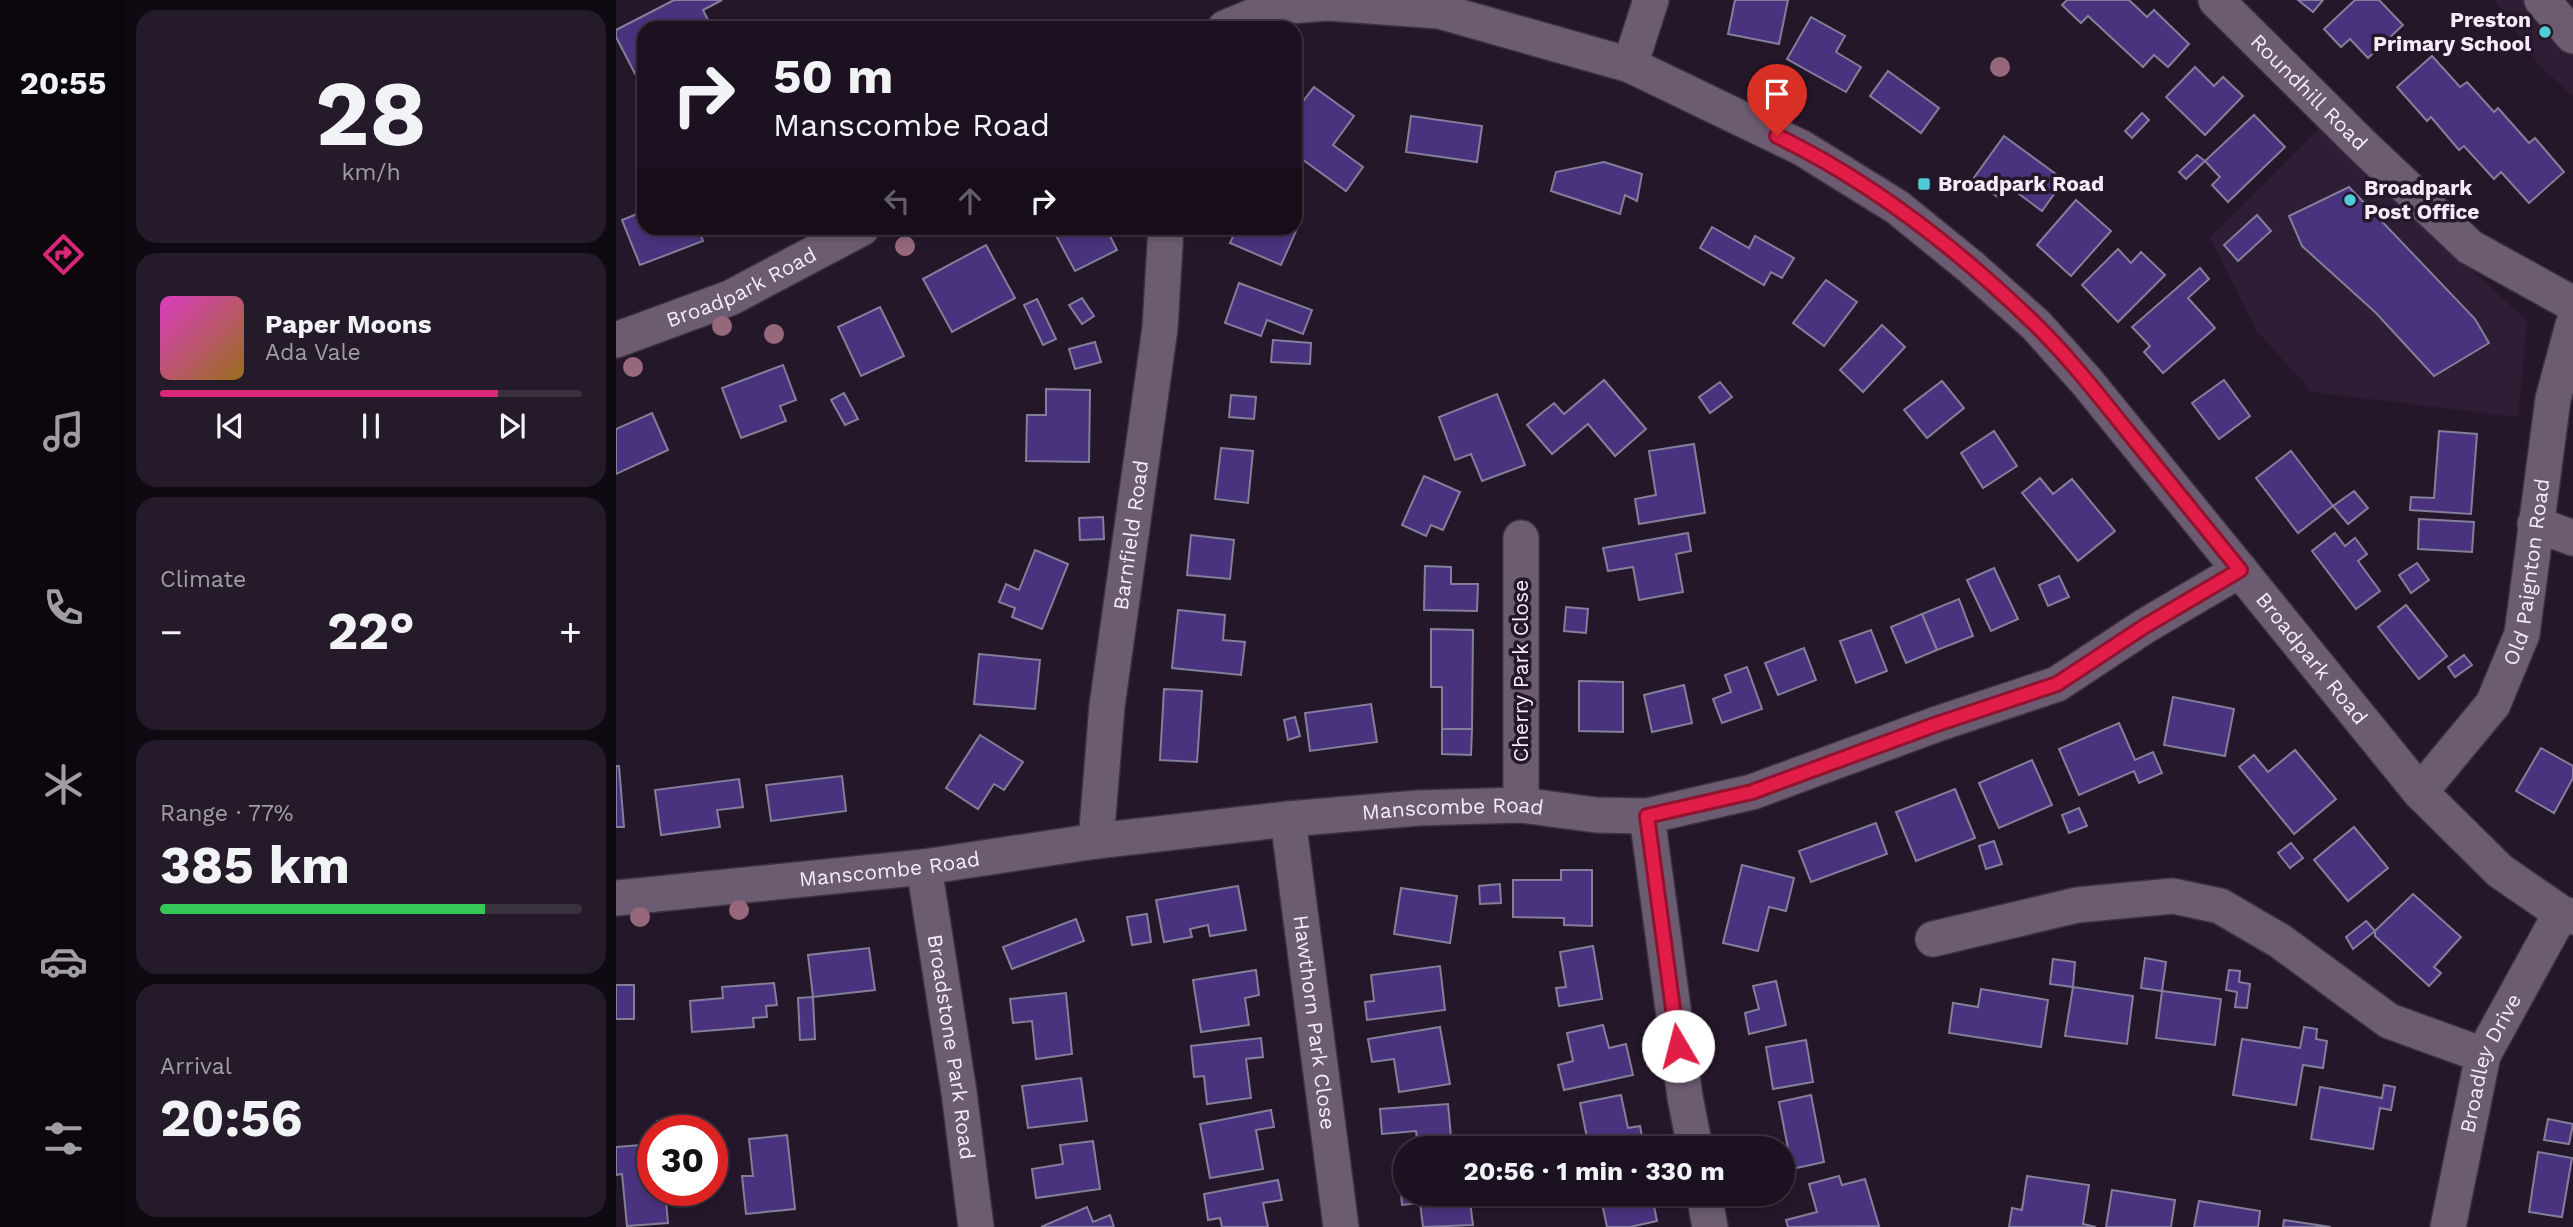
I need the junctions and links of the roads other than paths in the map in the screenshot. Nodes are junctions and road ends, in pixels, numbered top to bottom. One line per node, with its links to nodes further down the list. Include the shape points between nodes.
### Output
1 (1651, 0): 6 (street)
2 (2216, 0): 9 (street, Roundhill Road, via 2470,247)
3 (2542, 0): 5 (street)
4 (1221, 18): 6 (street, Broadpark Road, via 1328,3 1439,11)
5 (2573, 36)
6 (1630, 65): 15 (street, Broadpark Road, via 1802,148 1897,207 1972,267 2036,325 2087,382)
7 (849, 235): 11 (street, Broadpark Road, via 730,298)
8 (1166, 235): 20 (street, Barnfield Road, via 1160,328 1107,706)
9 (2573, 304)
10 (2573, 326): 12 (street, Old Paignton Road, via 2553,399)
11 (616, 340)
12 (2535, 524): 14 (street); 16 (street, Old Paignton Road, via 2522,634 2493,704)
13 (1521, 538): 17 (street, Cherry Park Close)
14 (2573, 538)
15 (2240, 570): 16 (street, Broadpark Road); 18 (street, Manscombe Road, via 2057,684 1752,792)
16 (2420, 792): 23 (street, Broadpark Road, via 2500,871)
17 (1521, 805): 18 (street, Manscombe Road); 19 (street, Manscombe Road)
18 (1647, 816): 26 (street)
19 (1288, 819): 20 (street, Manscombe Road); 29 (street, Hawthorn Park Close)
20 (1096, 842): 21 (street, Manscombe Road)
21 (924, 867): 22 (street, Manscombe Road); 28 (street, Broadstone Park Road)
22 (616, 898)
23 (2567, 915): 25 (street, Broadley Drive)
24 (1933, 939): 25 (street, via 2077,905 2184,898 2220,906 2280,941 2389,1021)
25 (2483, 1055): 31 (street, Broadley Drive)
26 (1693, 1136)
27 (1706, 1206): 30 (street)
28 (976, 1227)
29 (1341, 1227)
30 (1710, 1227)
31 (2448, 1227)

